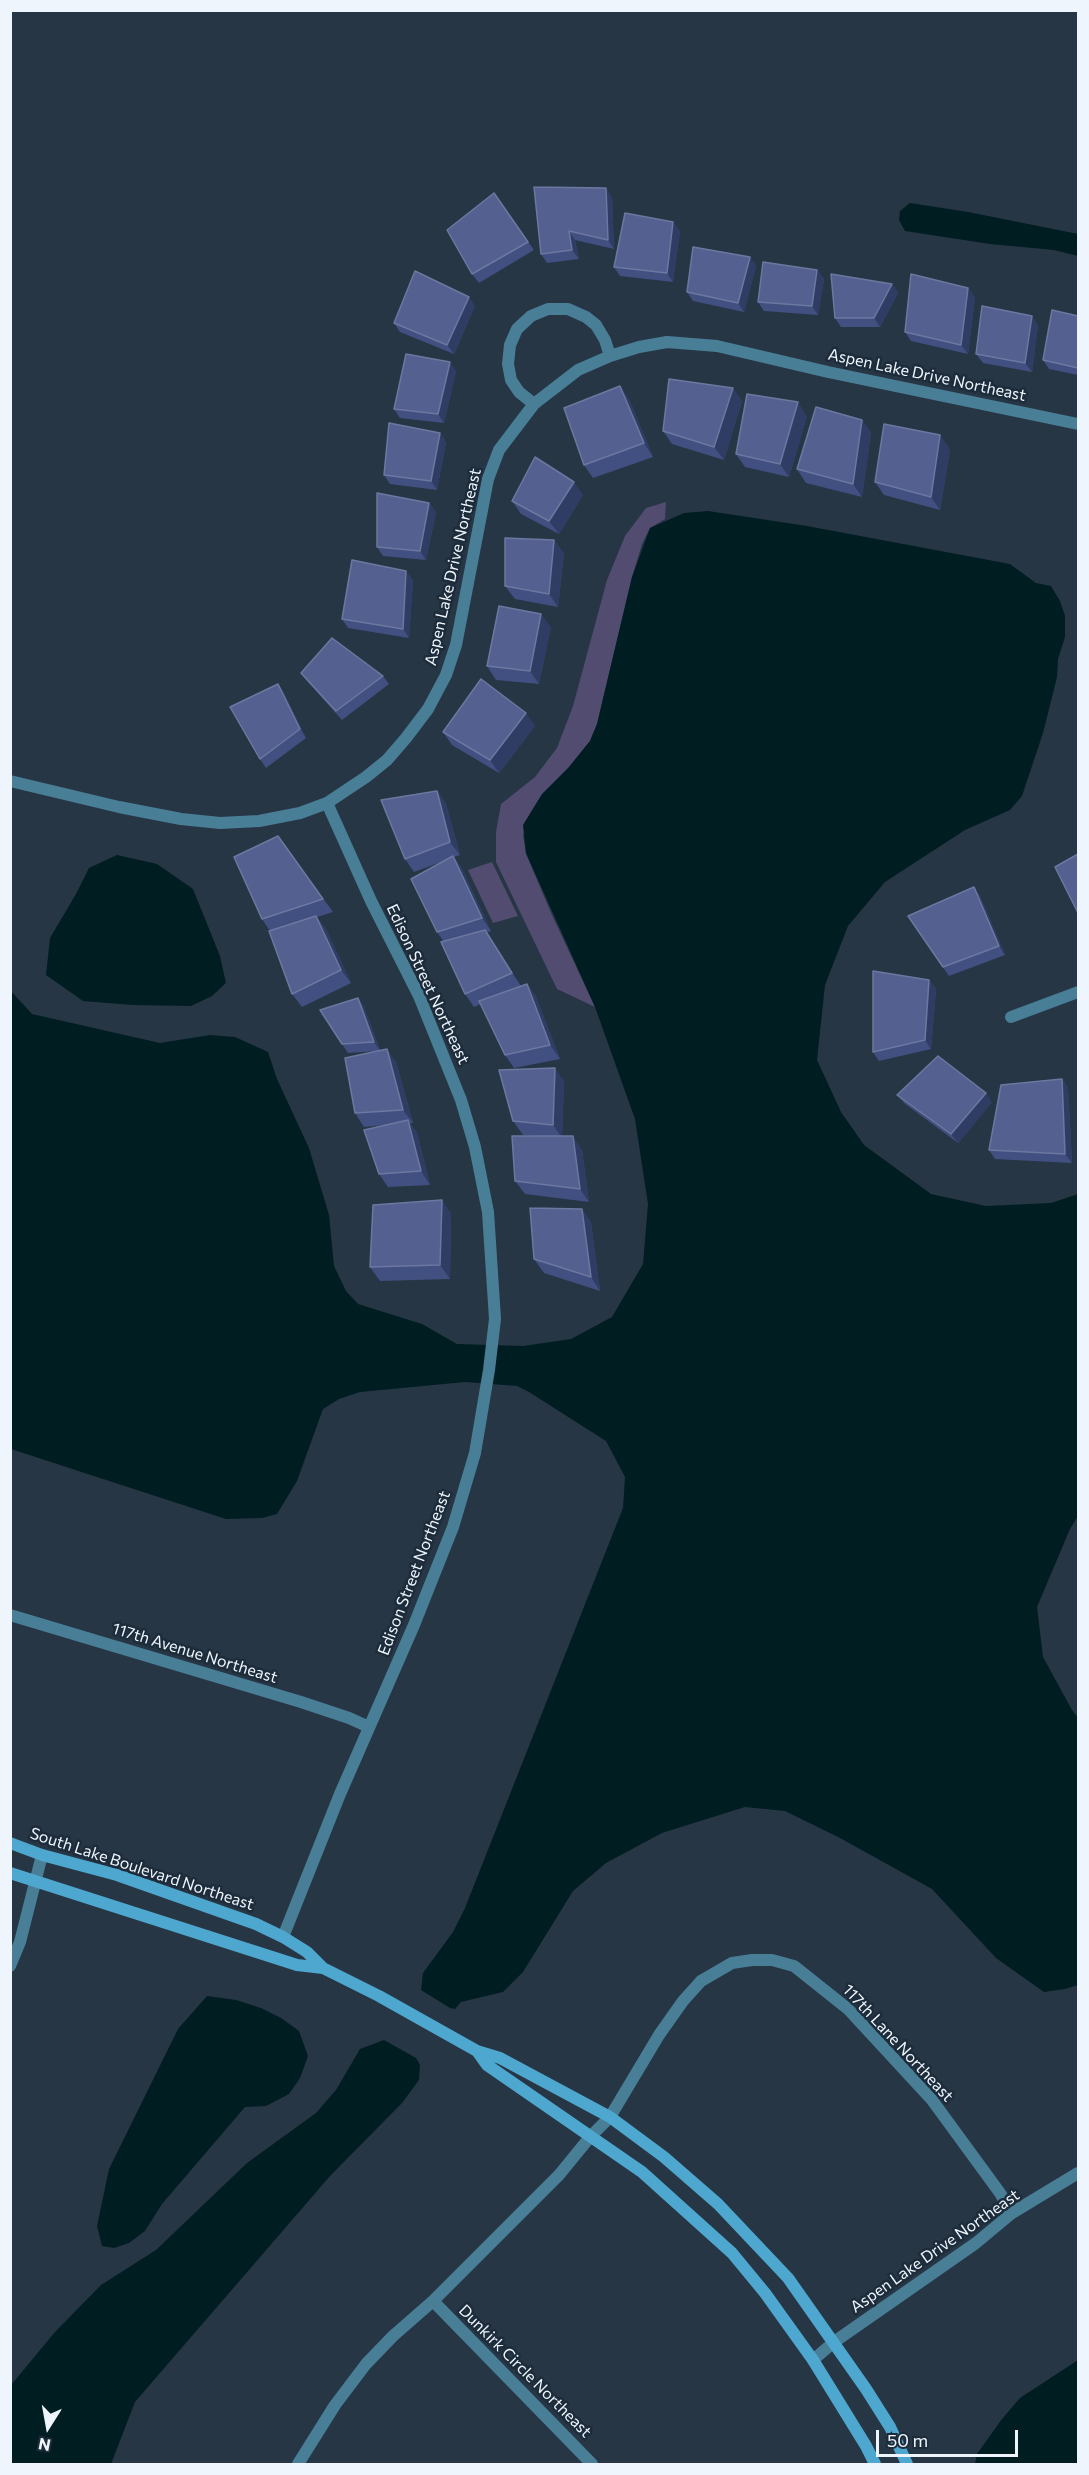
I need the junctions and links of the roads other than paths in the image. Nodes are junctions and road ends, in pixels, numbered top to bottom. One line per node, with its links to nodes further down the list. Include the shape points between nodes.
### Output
1 (610, 356): 2 (street, Aspen Lake Drive Northeast, via 578,370); 2 (street, via 596,325 586,317 568,309 549,309 531,316 517,329 508,364 511,380); 3 (street, Aspen Lake Drive Northeast, via 667,342 717,346)
2 (534, 404): 5 (street, Aspen Lake Drive Northeast, via 500,450 488,479 456,645 446,675 428,709 387,760)
3 (1078, 424)
4 (10, 781): 5 (street, Aspen Lake Drive Northeast, via 119,807 220,823 259,821)
5 (327, 803): 9 (street, Edison Street Northeast, via 419,996 461,1100 488,1212 495,1319 475,1453 453,1527)
6 (1078, 992): 7 (street)
7 (1011, 1017)
8 (10, 1615): 9 (street, 117th Avenue Northeast, via 311,1705)
9 (369, 1727): 14 (street, Edison Street Northeast)
10 (10, 1843): 11 (street, South Lake Boulevard Northeast)
11 (42, 1855): 13 (street); 14 (street, South Lake Boulevard Northeast, via 161,1890 256,1923)
12 (10, 1873): 13 (street, South Lake Boulevard Northeast)
13 (36, 1881): 15 (street); 16 (street, South Lake Boulevard Northeast, via 297,1965)
14 (283, 1937): 16 (street, South Lake Boulevard Northeast, via 307,1952)
15 (10, 1966)
16 (322, 1968): 17 (street, South Lake Boulevard Northeast)
17 (472, 2048): 18 (street, South Lake Boulevard Northeast, via 500,2058); 19 (street, South Lake Boulevard Northeast, via 487,2065)
18 (610, 2117): 19 (street, 117th Lane Northeast); 21 (street, 117th Lane Northeast, via 659,2035 701,1981 732,1963 772,1960 794,1966 848,2009 957,2132); 23 (street, South Lake Boulevard Northeast, via 664,2157 725,2211 788,2278)
19 (590, 2137): 22 (street, Dunkirk Circle Northeast, via 559,2175); 24 (street, South Lake Boulevard Northeast, via 642,2172 732,2253)
20 (1078, 2173): 21 (street, Aspen Lake Drive Northeast)
21 (1012, 2213): 23 (street, Aspen Lake Drive Northeast, via 976,2243)
22 (433, 2301): 25 (street, Dunkirk Circle Northeast, via 366,2364); 26 (street, Dunkirk Circle Northeast)
23 (834, 2342): 24 (street, Aspen Lake Drive Northeast); 28 (street, South Lake Boulevard Northeast, via 890,2427)
24 (813, 2360): 27 (street, South Lake Boulevard Northeast)
25 (298, 2464)
26 (592, 2464)
27 (875, 2464)
28 (907, 2464)

